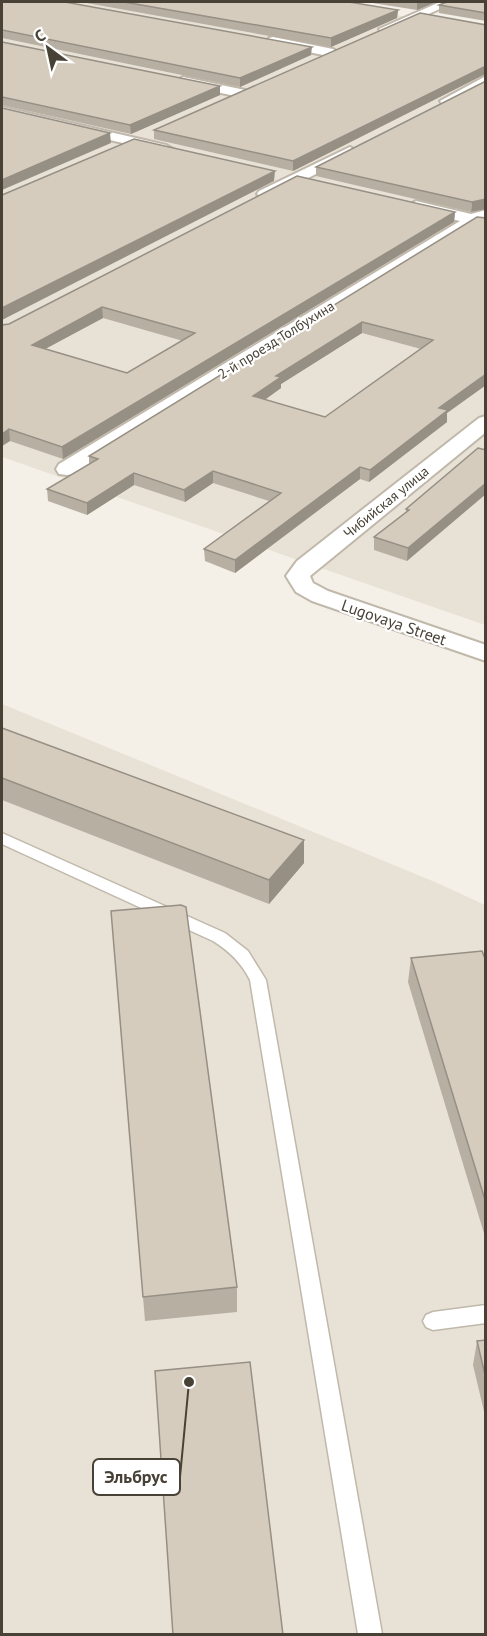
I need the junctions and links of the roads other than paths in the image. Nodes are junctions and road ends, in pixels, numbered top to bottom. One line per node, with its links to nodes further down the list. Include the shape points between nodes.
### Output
1 (448, 2): 3 (street)
2 (394, 11): 3 (street)
3 (417, 15): 4 (street); 5 (street)
4 (440, 19)
5 (373, 35)
6 (264, 40): 7 (street, via 338,50)
7 (313, 62)
8 (172, 79): 10 (street, via 245,91)
9 (486, 81): 11 (street)
10 (218, 102)
11 (433, 108)
12 (2, 111): 14 (street)
13 (153, 132): 14 (street)
14 (131, 141): 16 (street); 17 (street)
15 (359, 146): 19 (street)
16 (110, 151)
17 (186, 154)
18 (274, 173): 19 (street)
19 (296, 178): 20 (street); 21 (street)
20 (319, 183)
21 (254, 200)
22 (396, 201): 23 (street)
23 (482, 217): 25 (street, 2-й проезд Толбухина)
24 (486, 422): 26 (street, Чибийская улица, via 465,449 305,566 298,576)
25 (67, 469)
26 (304, 587): 27 (street, Lugovaya Street)
27 (486, 654)
28 (2, 838): 31 (lane, via 219,937 238,948 251,963 260,992)
29 (486, 1314): 30 (lane)
30 (433, 1321)
31 (370, 1635)

